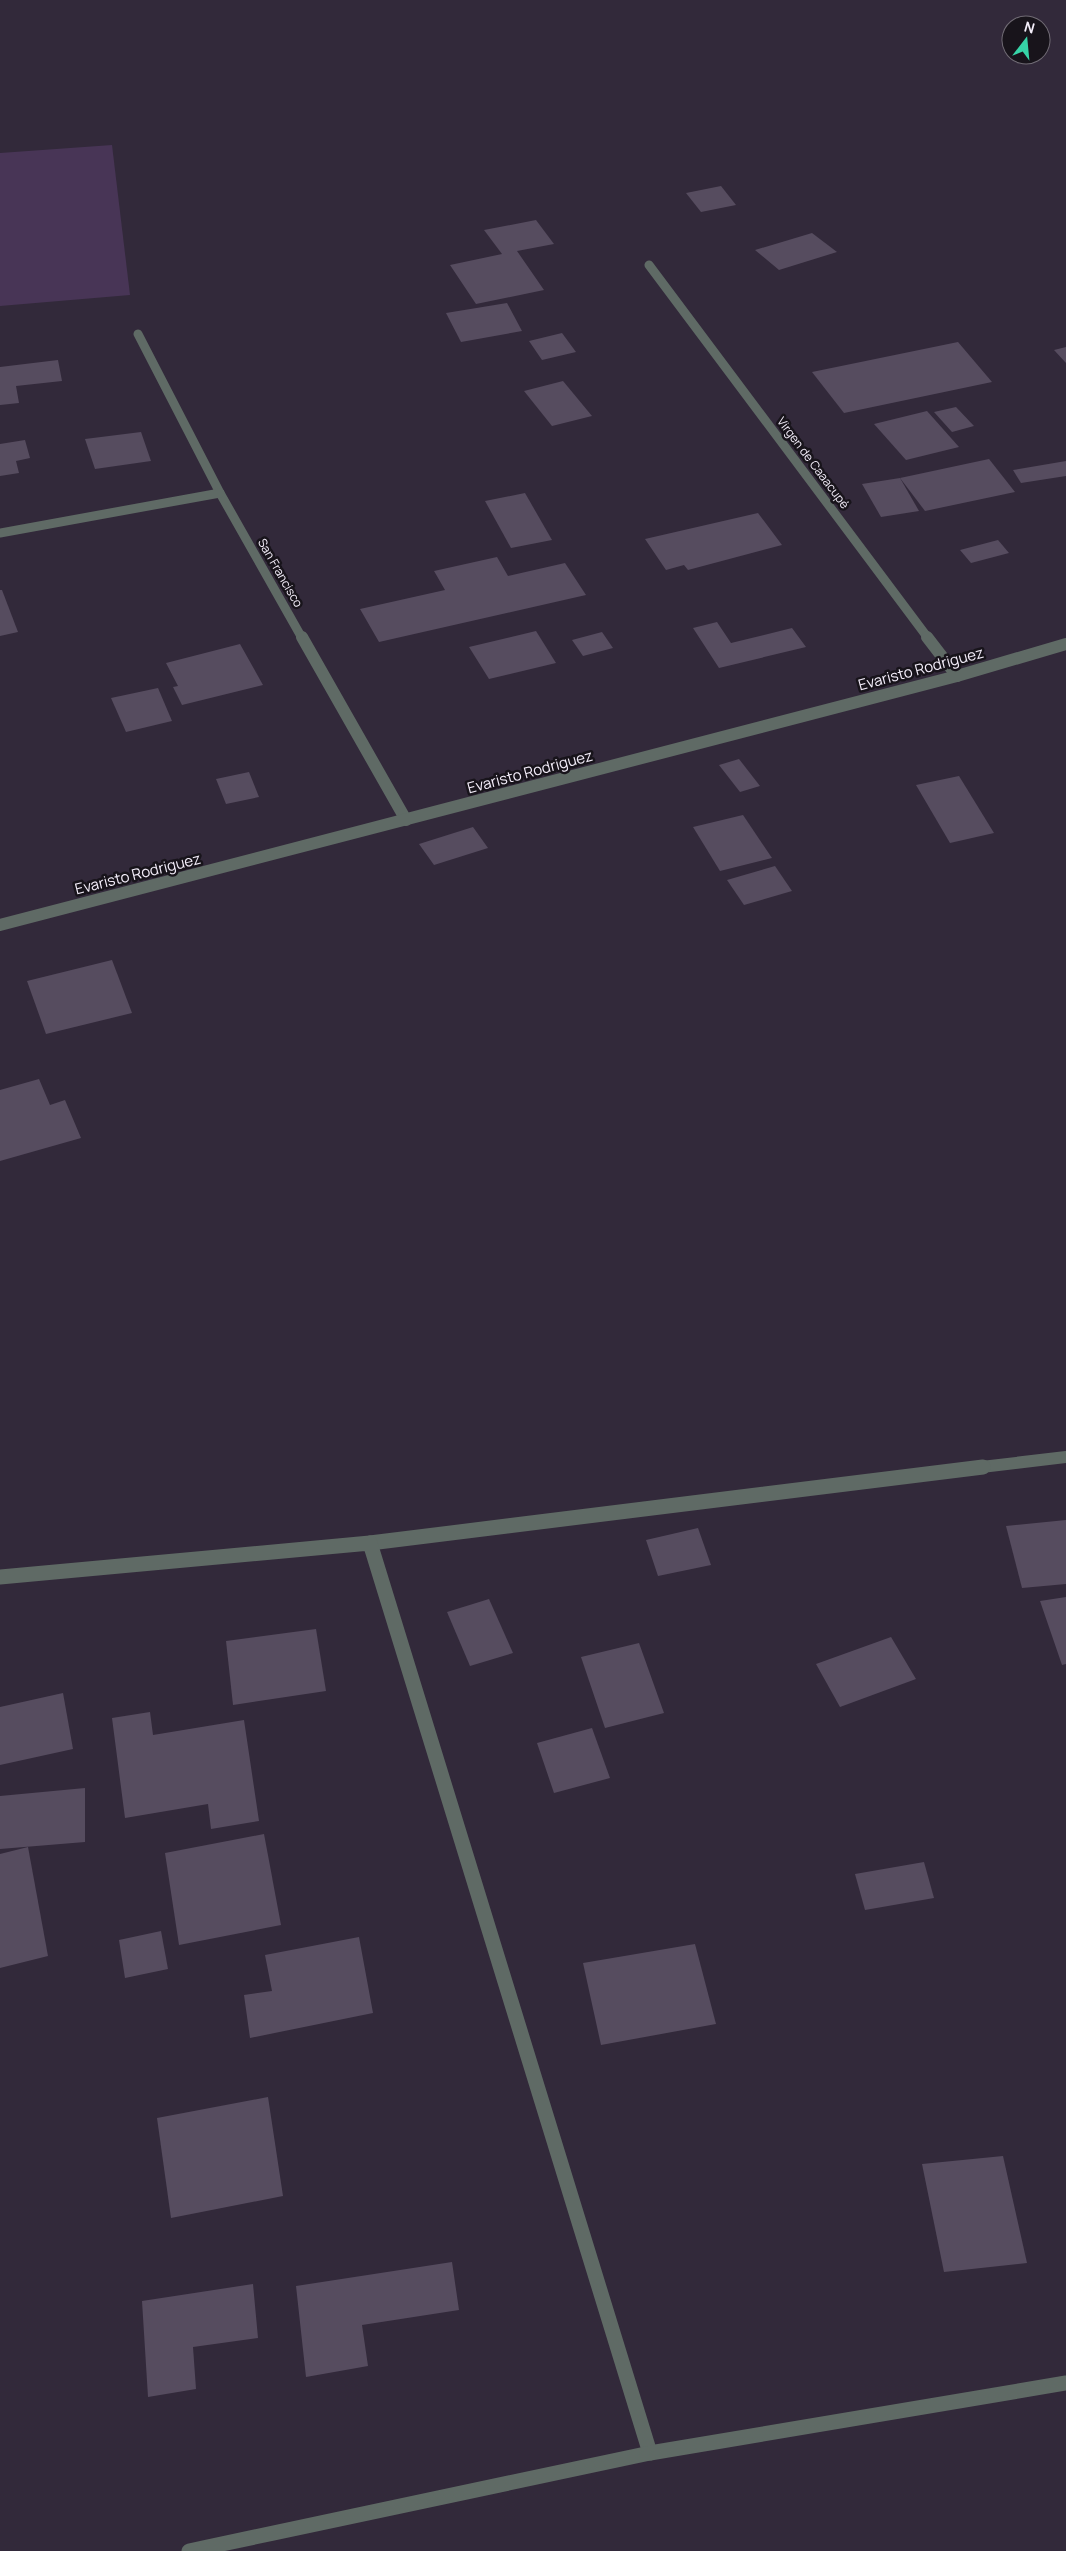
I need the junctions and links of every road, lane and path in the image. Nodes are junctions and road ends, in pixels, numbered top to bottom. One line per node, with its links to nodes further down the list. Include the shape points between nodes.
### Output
1 (649, 265): 6 (street, Virgen de Caaacupé)
2 (138, 334): 3 (street, San Francisco)
3 (220, 494): 4 (street); 7 (street, San Francisco)
4 (0, 533)
5 (1066, 644): 6 (street, Evaristo Rodriguez)
6 (957, 676): 7 (street, Evaristo Rodriguez)
7 (406, 820): 8 (street, Evaristo Rodriguez)
8 (0, 925)
9 (1066, 1457): 10 (street)
10 (370, 1543): 11 (street); 13 (street)
11 (0, 1577)
12 (1066, 2383): 13 (street)
13 (650, 2453): 14 (street)
14 (188, 2551)

